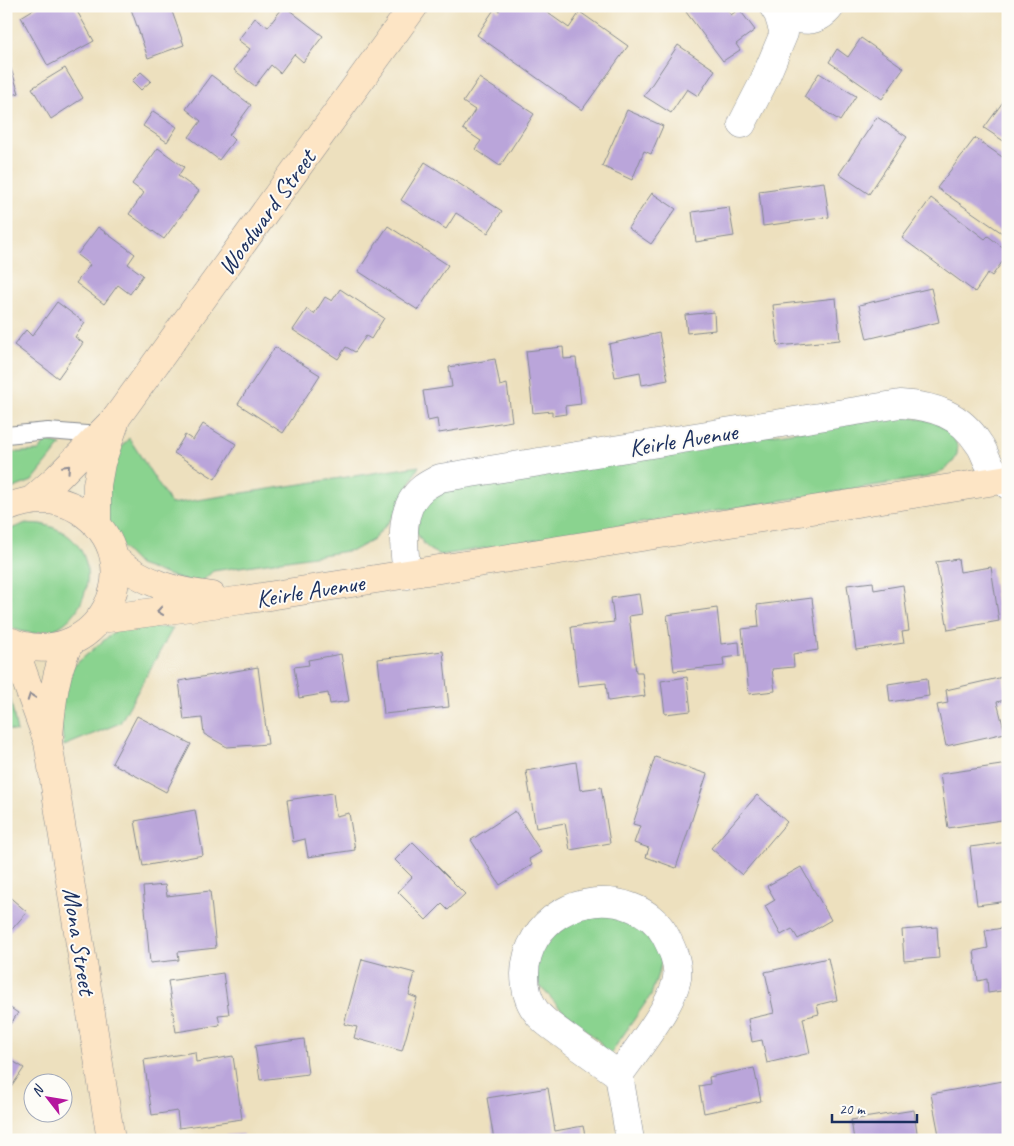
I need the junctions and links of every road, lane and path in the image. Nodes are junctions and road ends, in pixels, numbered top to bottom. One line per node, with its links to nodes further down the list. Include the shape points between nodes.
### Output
1 (414, 6): 5 (street, Woodward Street)
2 (831, 6): 3 (street, via 824,15 805,22)
3 (776, 10): 4 (street, via 784,33)
4 (742, 124)
5 (108, 426): 6 (lane); 8 (street, Woodward Street, one-way to 5, via 57,478); 9 (street, Woodward Street, via 97,485)
6 (6, 435)
7 (1006, 481): 11 (street, Keirle Avenue, via 950,487); 11 (street, Keirle Avenue, via 990,466 980,444 962,422 941,410 900,404 440,478 422,489 412,502 405,521)
8 (14, 505): 9 (street, via 46,499 70,504 90,517)
9 (97, 526): 10 (street, via 106,536)
10 (114, 559): 12 (street, Keirle Avenue, via 151,583 191,594); 13 (street, via 116,580 111,601)
11 (407, 574): 12 (street, Keirle Avenue)
12 (243, 600): 13 (street, Keirle Avenue, one-way to 13)
13 (100, 619): 15 (street, via 87,634)
14 (9, 641): 15 (street, via 46,649); 16 (street, Mona Street, one-way to 14)
15 (69, 644): 16 (street, Mona Street, via 58,667)
16 (48, 742): 18 (street, Mona Street)
17 (618, 1075): 17 (street, via 552,1027 535,1011 525,991 525,966 533,942 548,922 568,908 591,901 618,902 642,911 662,929 674,952 678,978 669,1003); 19 (street)
18 (111, 1140)
19 (630, 1140)

